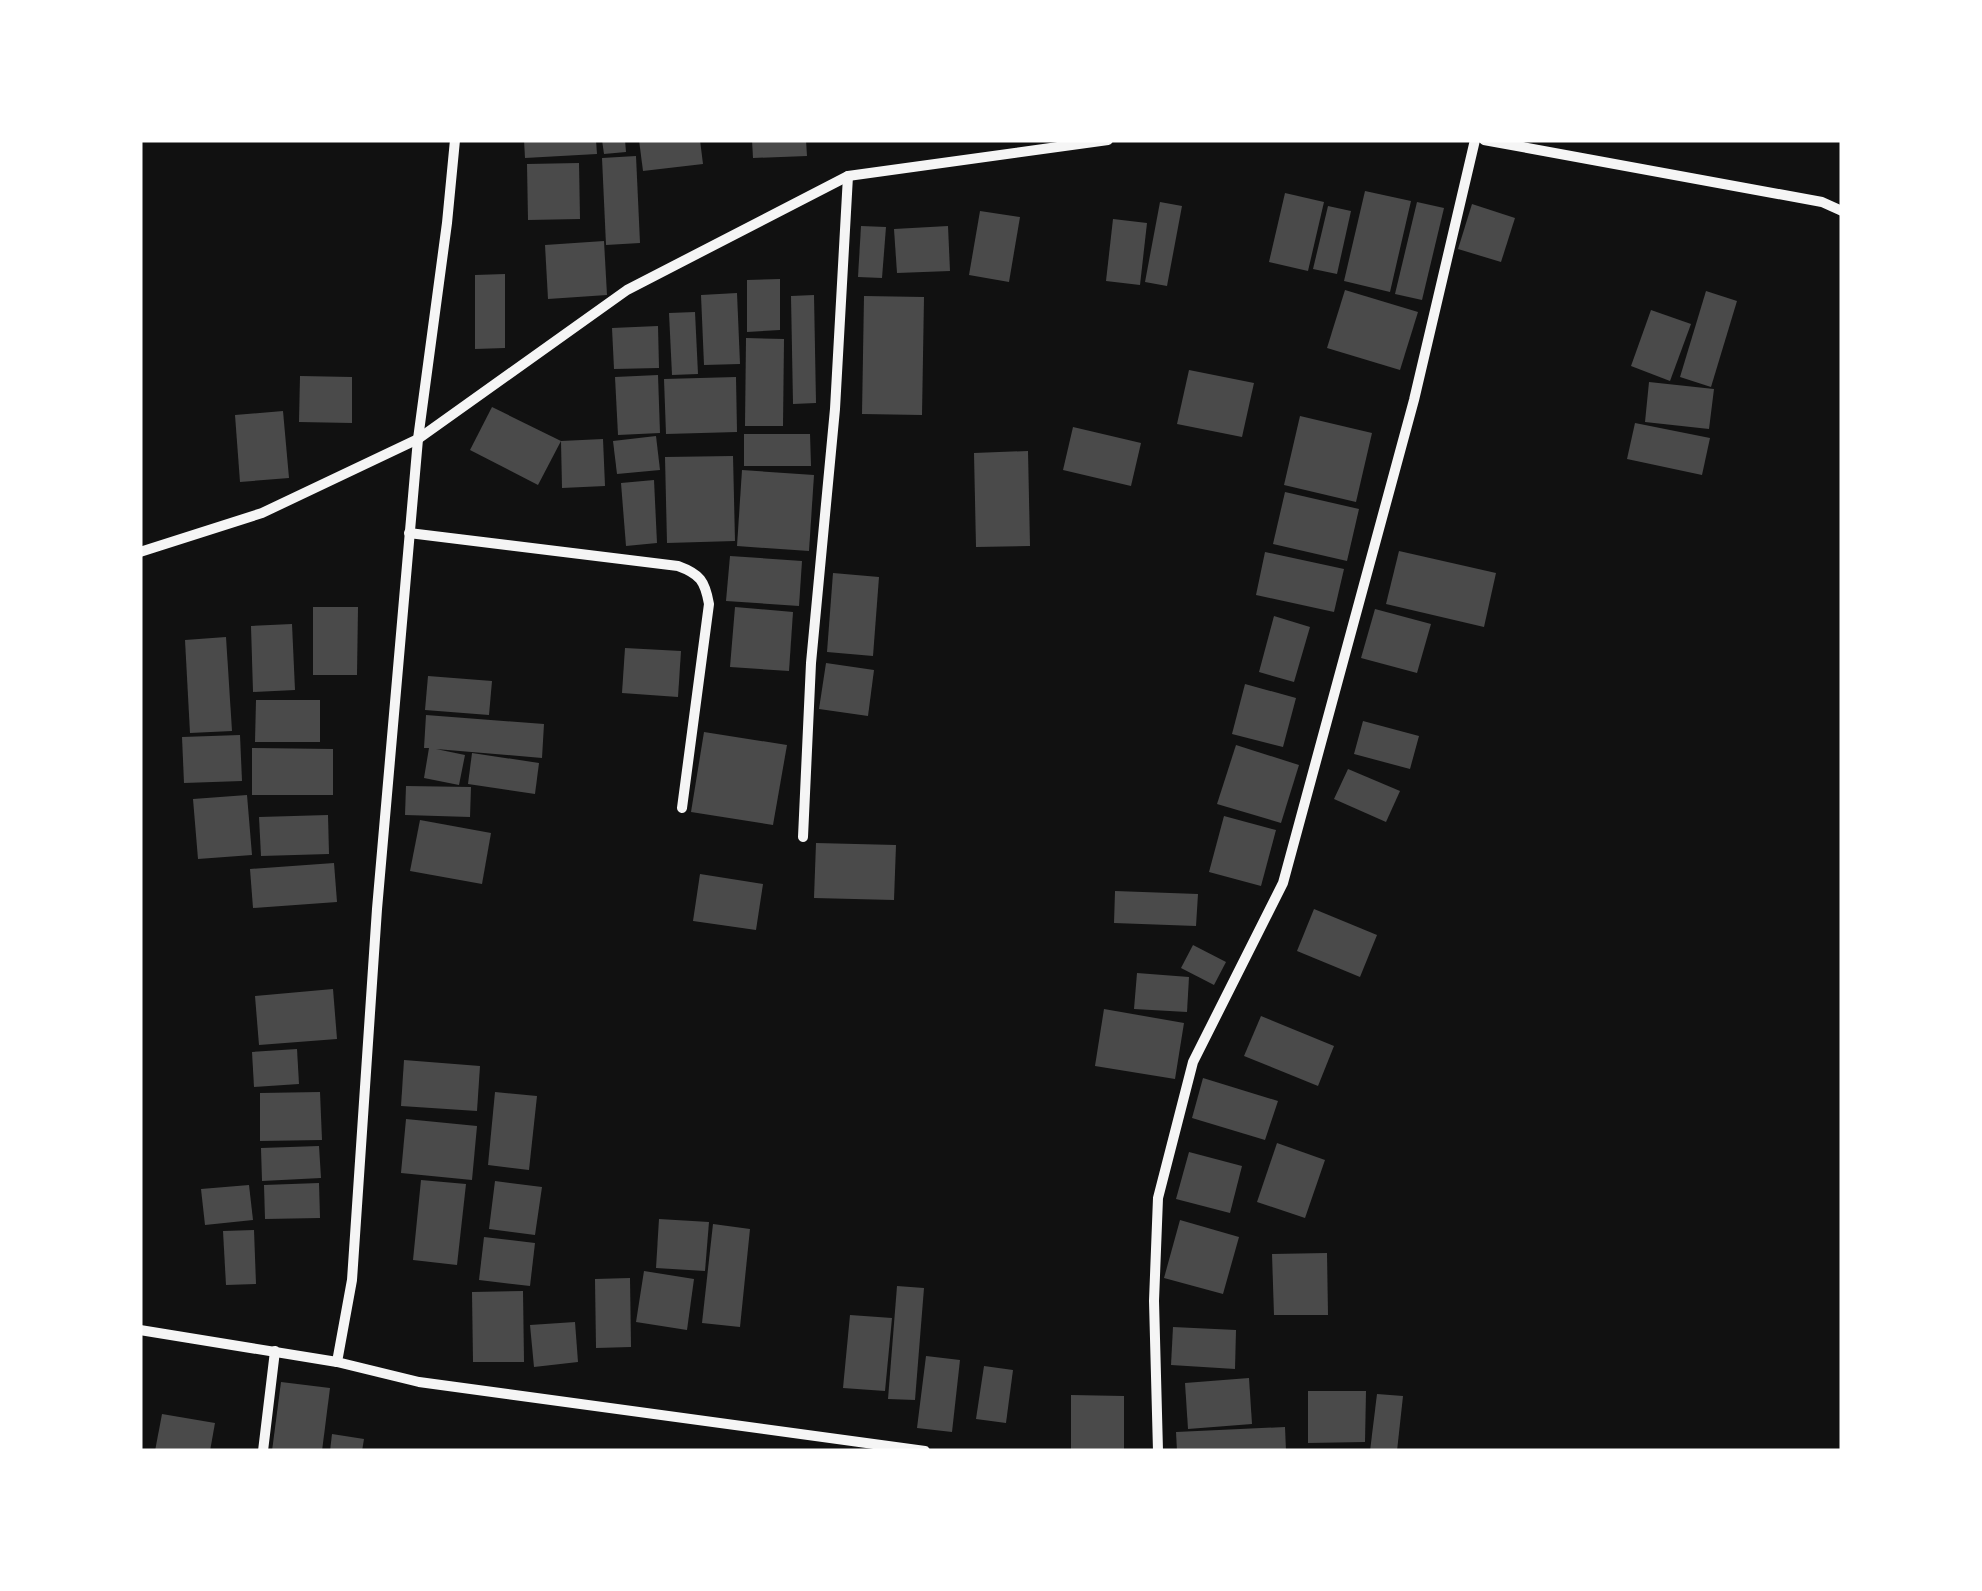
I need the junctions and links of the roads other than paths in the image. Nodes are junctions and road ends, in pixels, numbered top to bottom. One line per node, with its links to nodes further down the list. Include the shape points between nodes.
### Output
1 (454, 140): 7 (street)
2 (1108, 140): 5 (street)
3 (1474, 140): 17 (street, via 1414,400 1284,882 1193,1062 1158,1198)
4 (1484, 140): 6 (street)
5 (848, 176): 7 (street, via 627,290); 11 (street)
6 (1842, 211)
7 (418, 439): 8 (street); 9 (street, via 262,513)
8 (409, 533): 10 (street, via 697,572 709,604); 14 (street, via 352,1280)
9 (140, 552)
10 (682, 808)
11 (804, 837)
12 (140, 1330): 13 (street)
13 (275, 1352): 14 (street); 15 (street)
14 (337, 1362): 16 (street, via 419,1382)
15 (264, 1451)
16 (925, 1451)
17 (1158, 1451)

